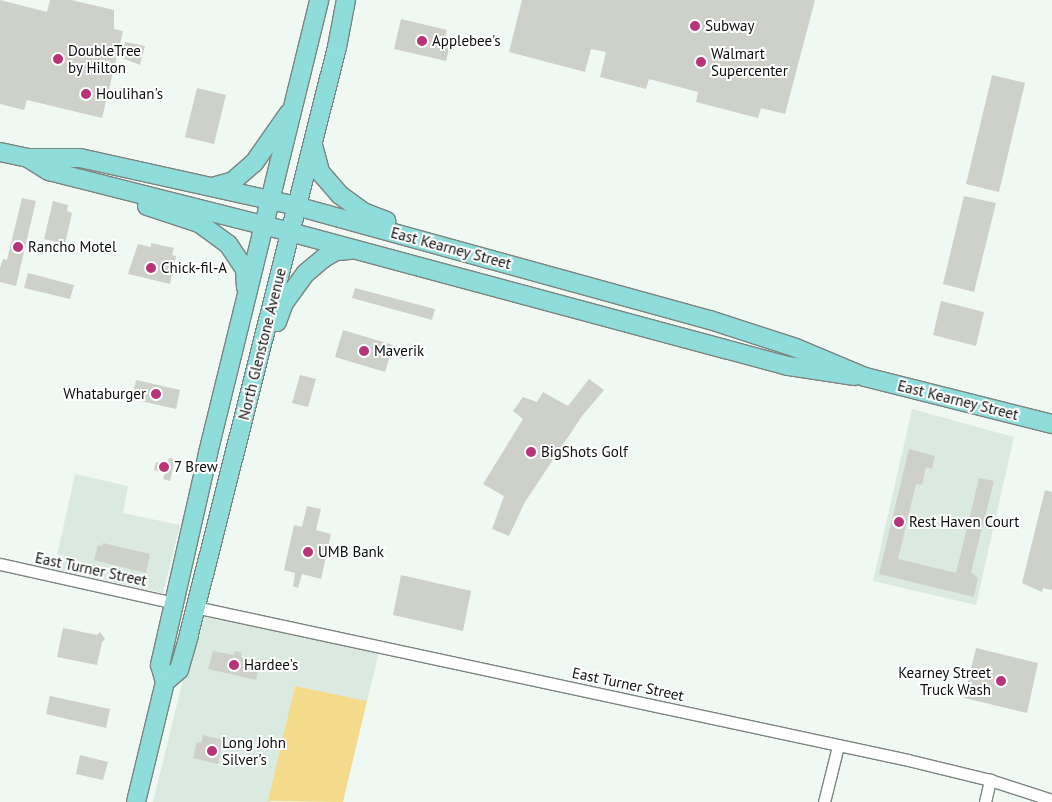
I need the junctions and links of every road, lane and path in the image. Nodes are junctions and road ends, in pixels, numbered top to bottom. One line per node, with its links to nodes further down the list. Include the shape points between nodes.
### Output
1 (320, 0): 5 (main road, North Glenstone Avenue)
2 (346, 0): 4 (main road, North Glenstone Avenue)
3 (356, 0): 4 (main road, via 347,37)
4 (329, 77): 6 (main road, North Glenstone Avenue)
5 (295, 104): 9 (main road, via 254,163 233,181); 11 (main road, North Glenstone Avenue)
6 (312, 142): 12 (main road, North Glenstone Avenue); 16 (main road, via 320,172 340,195 363,212 394,224 533,260)
7 (0, 152): 8 (main road, East Kearney Street)
8 (28, 158): 9 (main road, East Kearney Street, via 80,158); 10 (main road, East Kearney Street, via 49,171)
9 (216, 186): 11 (main road, East Kearney Street)
10 (131, 190): 13 (main road, East Kearney Street); 17 (main road, via 147,206 199,223 228,244 245,269)
11 (273, 200): 12 (main road, East Kearney Street); 13 (main road, North Glenstone Avenue)
12 (296, 206): 14 (main road, North Glenstone Avenue); 16 (main road, East Kearney Street)
13 (266, 226): 14 (main road, East Kearney Street); 17 (main road, North Glenstone Avenue)
14 (290, 232): 15 (main road, East Kearney Street); 20 (main road, North Glenstone Avenue)
15 (353, 250): 18 (main road, East Kearney Street, via 788,366 838,376); 20 (main road, via 336,252 324,258 306,273 284,303 250,432)
16 (610, 291): 18 (main road, East Kearney Street, via 796,348)
17 (246, 302): 21 (main road, North Glenstone Avenue)
18 (865, 377): 19 (main road, East Kearney Street)
19 (1052, 424)
20 (228, 477): 24 (main road, North Glenstone Avenue)
21 (194, 518): 23 (main road, North Glenstone Avenue); 24 (main road, via 201,532 189,591)
22 (0, 564): 23 (street, East Turner Street)
23 (175, 603): 25 (main road, via 180,613 173,654); 26 (main road, North Glenstone Avenue, via 160,664)
24 (195, 607): 25 (main road, North Glenstone Avenue); 27 (street, East Turner Street)
25 (179, 670): 26 (main road)
26 (165, 682): 30 (main road, North Glenstone Avenue)
27 (838, 746): 28 (street, East Turner Street); 31 (street)
28 (990, 780): 29 (street, East Turner Street); 32 (street)
29 (1052, 800)
30 (136, 802)
31 (824, 802)
32 (985, 802)

